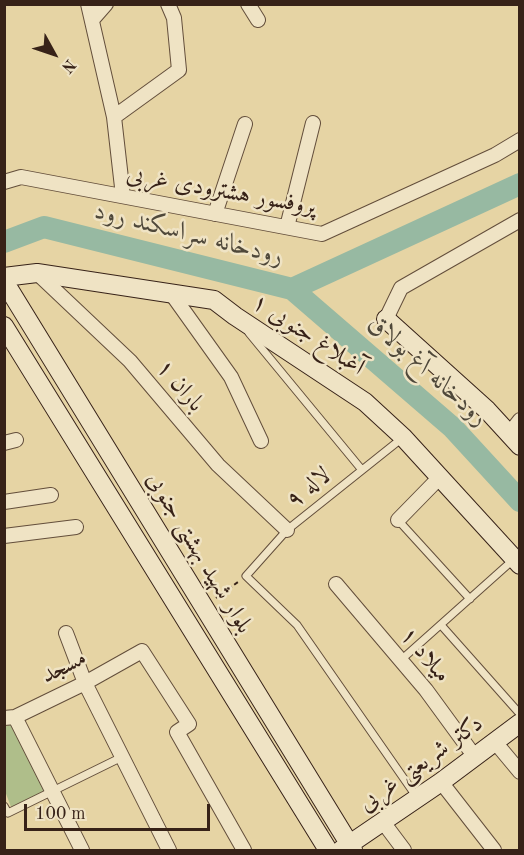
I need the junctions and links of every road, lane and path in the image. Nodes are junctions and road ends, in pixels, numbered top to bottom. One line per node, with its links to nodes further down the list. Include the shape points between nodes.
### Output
1 (88, 4): 6 (street)
2 (106, 4): 6 (street)
3 (168, 4): 7 (street, via 174,18 179,70)
4 (248, 4): 5 (street)
5 (258, 20)
6 (92, 21): 7 (street)
7 (114, 117): 12 (street)
8 (313, 123): 15 (street)
9 (245, 124): 13 (street)
10 (519, 140): 15 (street, پروفسور هشترودی غربی, via 495,155 322,234)
11 (4, 182): 12 (street, پروفسور هشترودی غربی, via 21,177)
12 (123, 196): 13 (street, پروفسور هشترودی غربی)
13 (215, 214): 15 (street, پروفسور هشترودی غربی)
14 (519, 220): 20 (street, via 401,288)
15 (287, 227)
16 (37, 273): 17 (main road, آغبلاغ جنوبی ۱); 18 (main road, آغبلاغ جنوبی ۱); 31 (street, باران ۱, via 130,361 218,465)
17 (4, 279): 37 (main road, بلوار شهید بهشتی جنوبی)
18 (171, 294): 19 (main road, آغبلاغ جنوبی ۱, via 214,300); 24 (street, via 231,377)
19 (235, 316): 23 (main road, آغبلاغ جنوبی ۱, via 365,402); 25 (lane)
20 (386, 319): 22 (main road)
21 (4, 326): 58 (main road, بلوار شهید بهشتی جنوبی)
22 (516, 433)
23 (403, 437): 25 (lane, لاله ۹); 26 (main road, آغبلاغ جنوبی ۱)
24 (261, 441)
25 (362, 470): 31 (lane, لاله ۹)
26 (440, 477): 29 (street); 33 (main road, آغبلاغ جنوبی ۱)
27 (51, 495): 28 (street)
28 (4, 502)
29 (398, 520): 36 (lane)
30 (76, 527): 32 (street)
31 (287, 530): 34 (lane, لاله ۹)
32 (4, 536)
33 (517, 562): 36 (lane)
34 (246, 576): 37 (path); 51 (lane, via 297,625)
35 (336, 584): 40 (street, میلاد ۱)
36 (470, 599): 38 (lane)
37 (204, 607): 54 (main road, بلوار شهید بهشتی جنوبی)
38 (441, 625): 40 (lane); 42 (lane)
39 (66, 633): 41 (street)
40 (401, 660): 47 (street, میلاد ۱)
41 (85, 683): 43 (street, مسجد); 46 (street); 57 (street, مسجد, via 142,651 189,723 177,732)
42 (519, 714)
43 (10, 718): 50 (street)
44 (519, 723): 45 (main road, دکتر شریعتی غربی)
45 (495, 742): 47 (main road, دکتر شریعتی غربی); 48 (street)
46 (122, 757): 50 (lane); 56 (street)
47 (475, 757): 49 (main road, دکتر شریعتی غربی)
48 (519, 772)
49 (441, 782): 51 (main road, دکتر شریعتی غربی); 60 (street)
50 (52, 791): 52 (lane, via 8,813); 55 (street)
51 (417, 799): 53 (main road, دکتر شریعتی غربی)
52 (4, 806)
53 (383, 822): 54 (main road, دکتر شریعتی غربی); 59 (street)
54 (348, 848)
55 (82, 850)
56 (169, 850)
57 (244, 850)
58 (328, 850)
59 (404, 850)
60 (494, 850)

